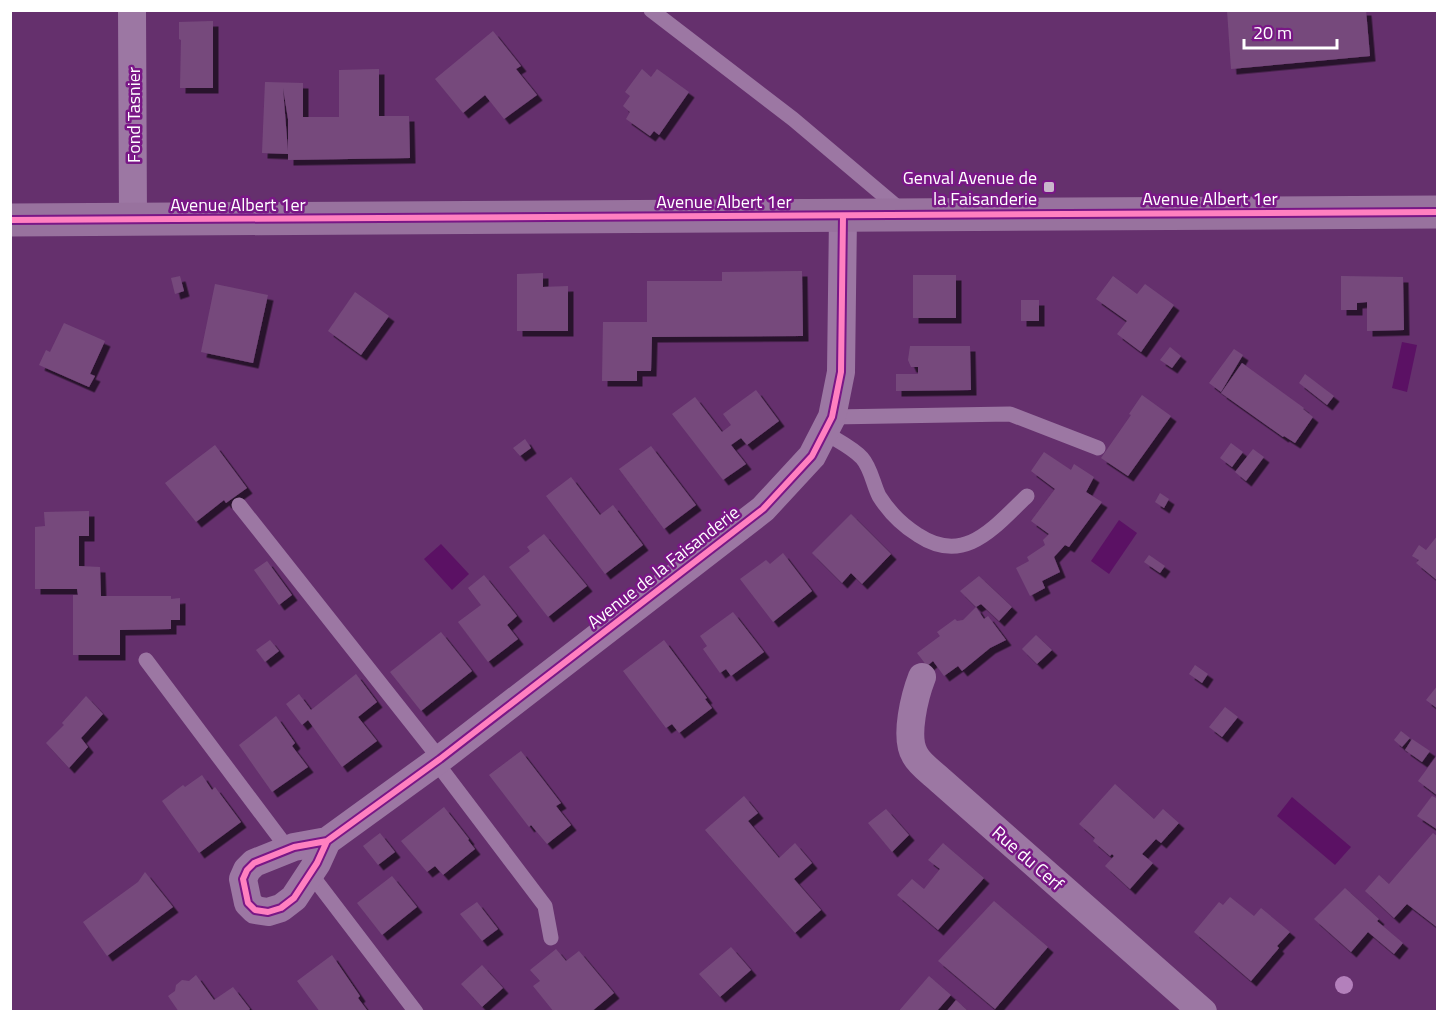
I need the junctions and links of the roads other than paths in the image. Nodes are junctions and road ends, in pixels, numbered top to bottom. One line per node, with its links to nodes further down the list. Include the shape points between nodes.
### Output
1 (132, 10): 7 (street, Fond Tasnier)
2 (651, 10): 4 (lane, via 793,119)
3 (1437, 212): 4 (main road, Avenue Albert 1er)
4 (906, 215): 5 (main road, Avenue Albert 1er)
5 (843, 216): 7 (main road, Avenue Albert 1er); 8 (street, Avenue de la Faisanderie, via 841,372)
6 (10, 220): 7 (main road, Avenue Albert 1er)
7 (133, 220)
8 (828, 424): 9 (lane, via 1010,414); 10 (lane, via 863,458 879,495 904,526 940,547 952,548 980,538); 14 (street, Avenue de la Faisanderie, via 812,456 763,508)
9 (1098, 448)
10 (1027, 496)
11 (239, 505): 14 (lane)
12 (146, 660): 16 (lane)
13 (922, 677): 20 (street, Rue du Cerf, via 912,710 914,754)
14 (438, 760): 15 (street, Avenue de la Faisanderie); 18 (lane, via 545,906)
15 (327, 841): 16 (street, Avenue de la Faisanderie); 17 (street, Avenue de la Faisanderie)
16 (288, 849): 17 (street, Avenue de la Faisanderie, via 254,863 247,870 243,879 248,903 255,910 268,912 281,908)
17 (310, 873): 19 (lane)
18 (551, 938)
19 (416, 1011)
20 (1203, 1011)

